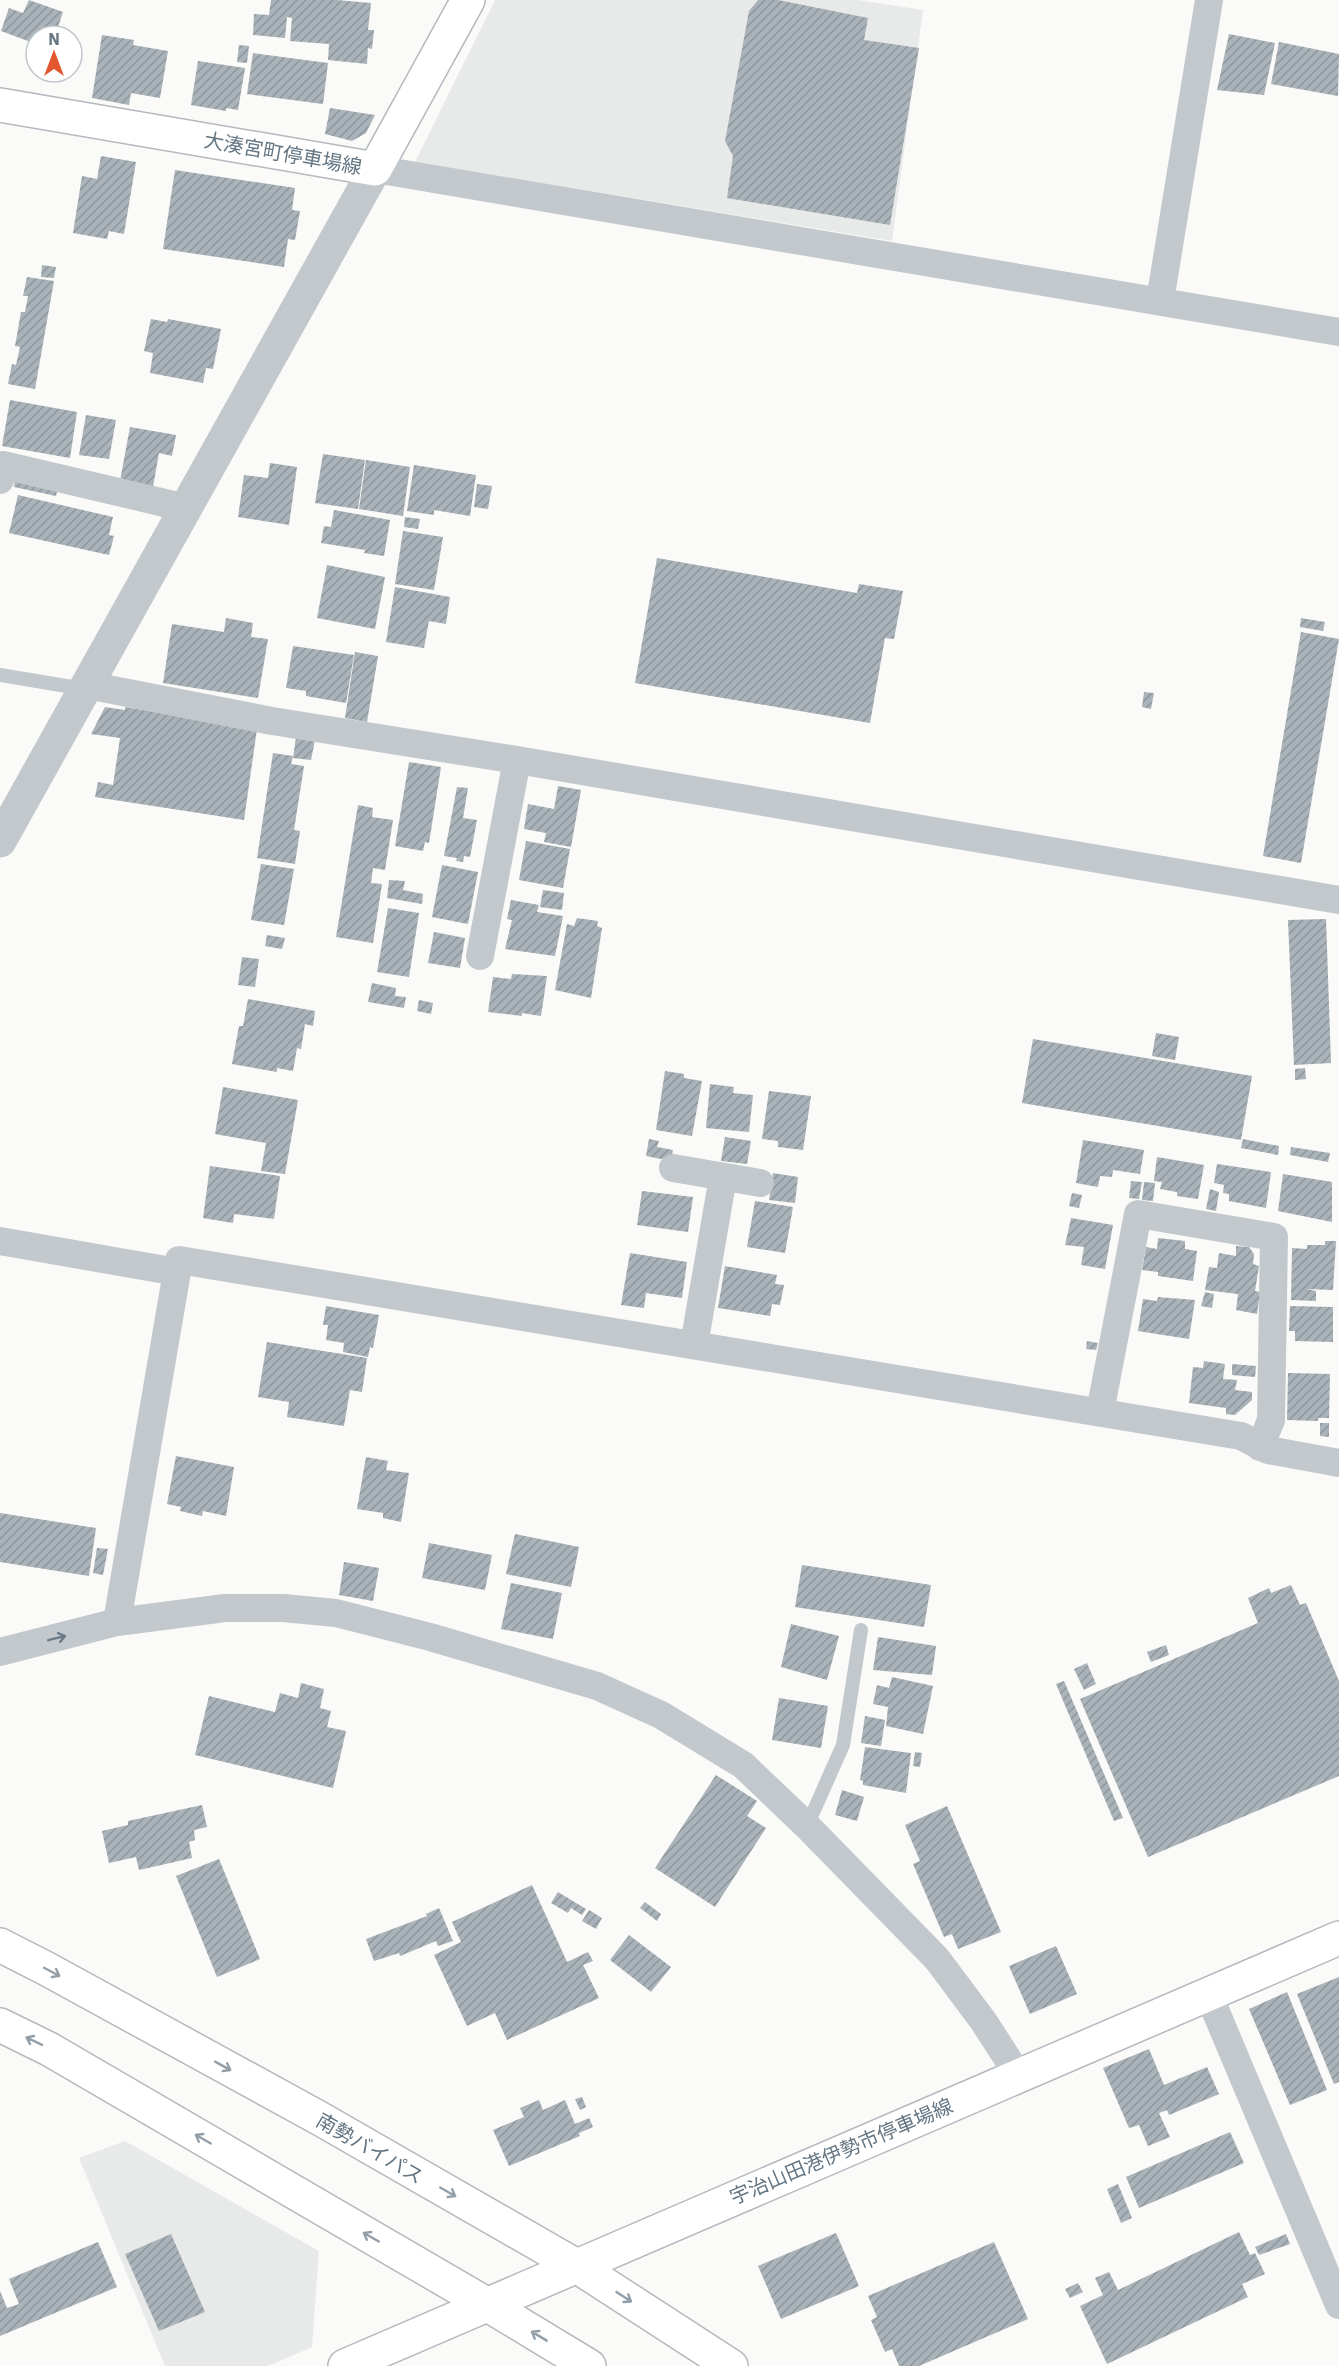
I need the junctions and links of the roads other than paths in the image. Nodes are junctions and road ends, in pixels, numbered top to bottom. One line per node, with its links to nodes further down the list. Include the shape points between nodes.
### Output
1 (468, 0): 4 (main road, 大湊宮町停車場線)
2 (1209, 0): 5 (street)
3 (0, 105): 4 (main road, 大湊宮町停車場線)
4 (375, 169): 5 (street); 8 (street)
5 (1160, 301): 6 (street)
6 (1339, 332)
7 (0, 480): 8 (street, via 3,465)
8 (186, 508): 10 (street)
9 (0, 675): 10 (lane)
10 (86, 687): 11 (street); 12 (street)
11 (517, 760): 13 (street); 14 (street)
12 (0, 841)
13 (1339, 900)
14 (480, 956)
15 (673, 1168): 16 (street)
16 (723, 1177): 17 (street); 20 (street)
17 (760, 1183)
18 (0, 1241): 19 (street)
19 (177, 1272): 20 (street, via 179,1260); 24 (street)
20 (694, 1345): 21 (street)
21 (1100, 1412): 22 (street, via 1241,1436); 22 (street, via 1138,1214 1274,1237 1271,1420)
22 (1260, 1447): 23 (street)
23 (1339, 1463)
24 (117, 1622): 26 (street, one-way to 24); 27 (street, via 225,1608 336,1613 597,1686 661,1715 742,1765)
25 (861, 1630): 27 (lane, via 843,1745)
26 (0, 1652)
27 (807, 1826): 32 (street, via 937,1959)
28 (1339, 1938): 30 (main road, 宇治山田港伊勢市停車場線)
29 (0, 1945): 33 (main road, 南勢バイパス, one-way to 33, via 319,2118)
30 (1208, 1993): 32 (main road, 宇治山田港伊勢市停車場線); 35 (street)
31 (0, 2025): 34 (main road, one-way to 31, via 59,2055)
32 (1018, 2075): 33 (main road, 宇治山田港伊勢市停車場線)
33 (575, 2265): 34 (main road, 宇治山田港伊勢市停車場線); 38 (main road, 南勢バイパス, one-way to 38)
34 (488, 2305): 36 (main road, 宇治山田港伊勢市停車場線); 37 (main road, one-way to 34)
35 (1339, 2305)
36 (345, 2366)
37 (590, 2366)
38 (731, 2366)

